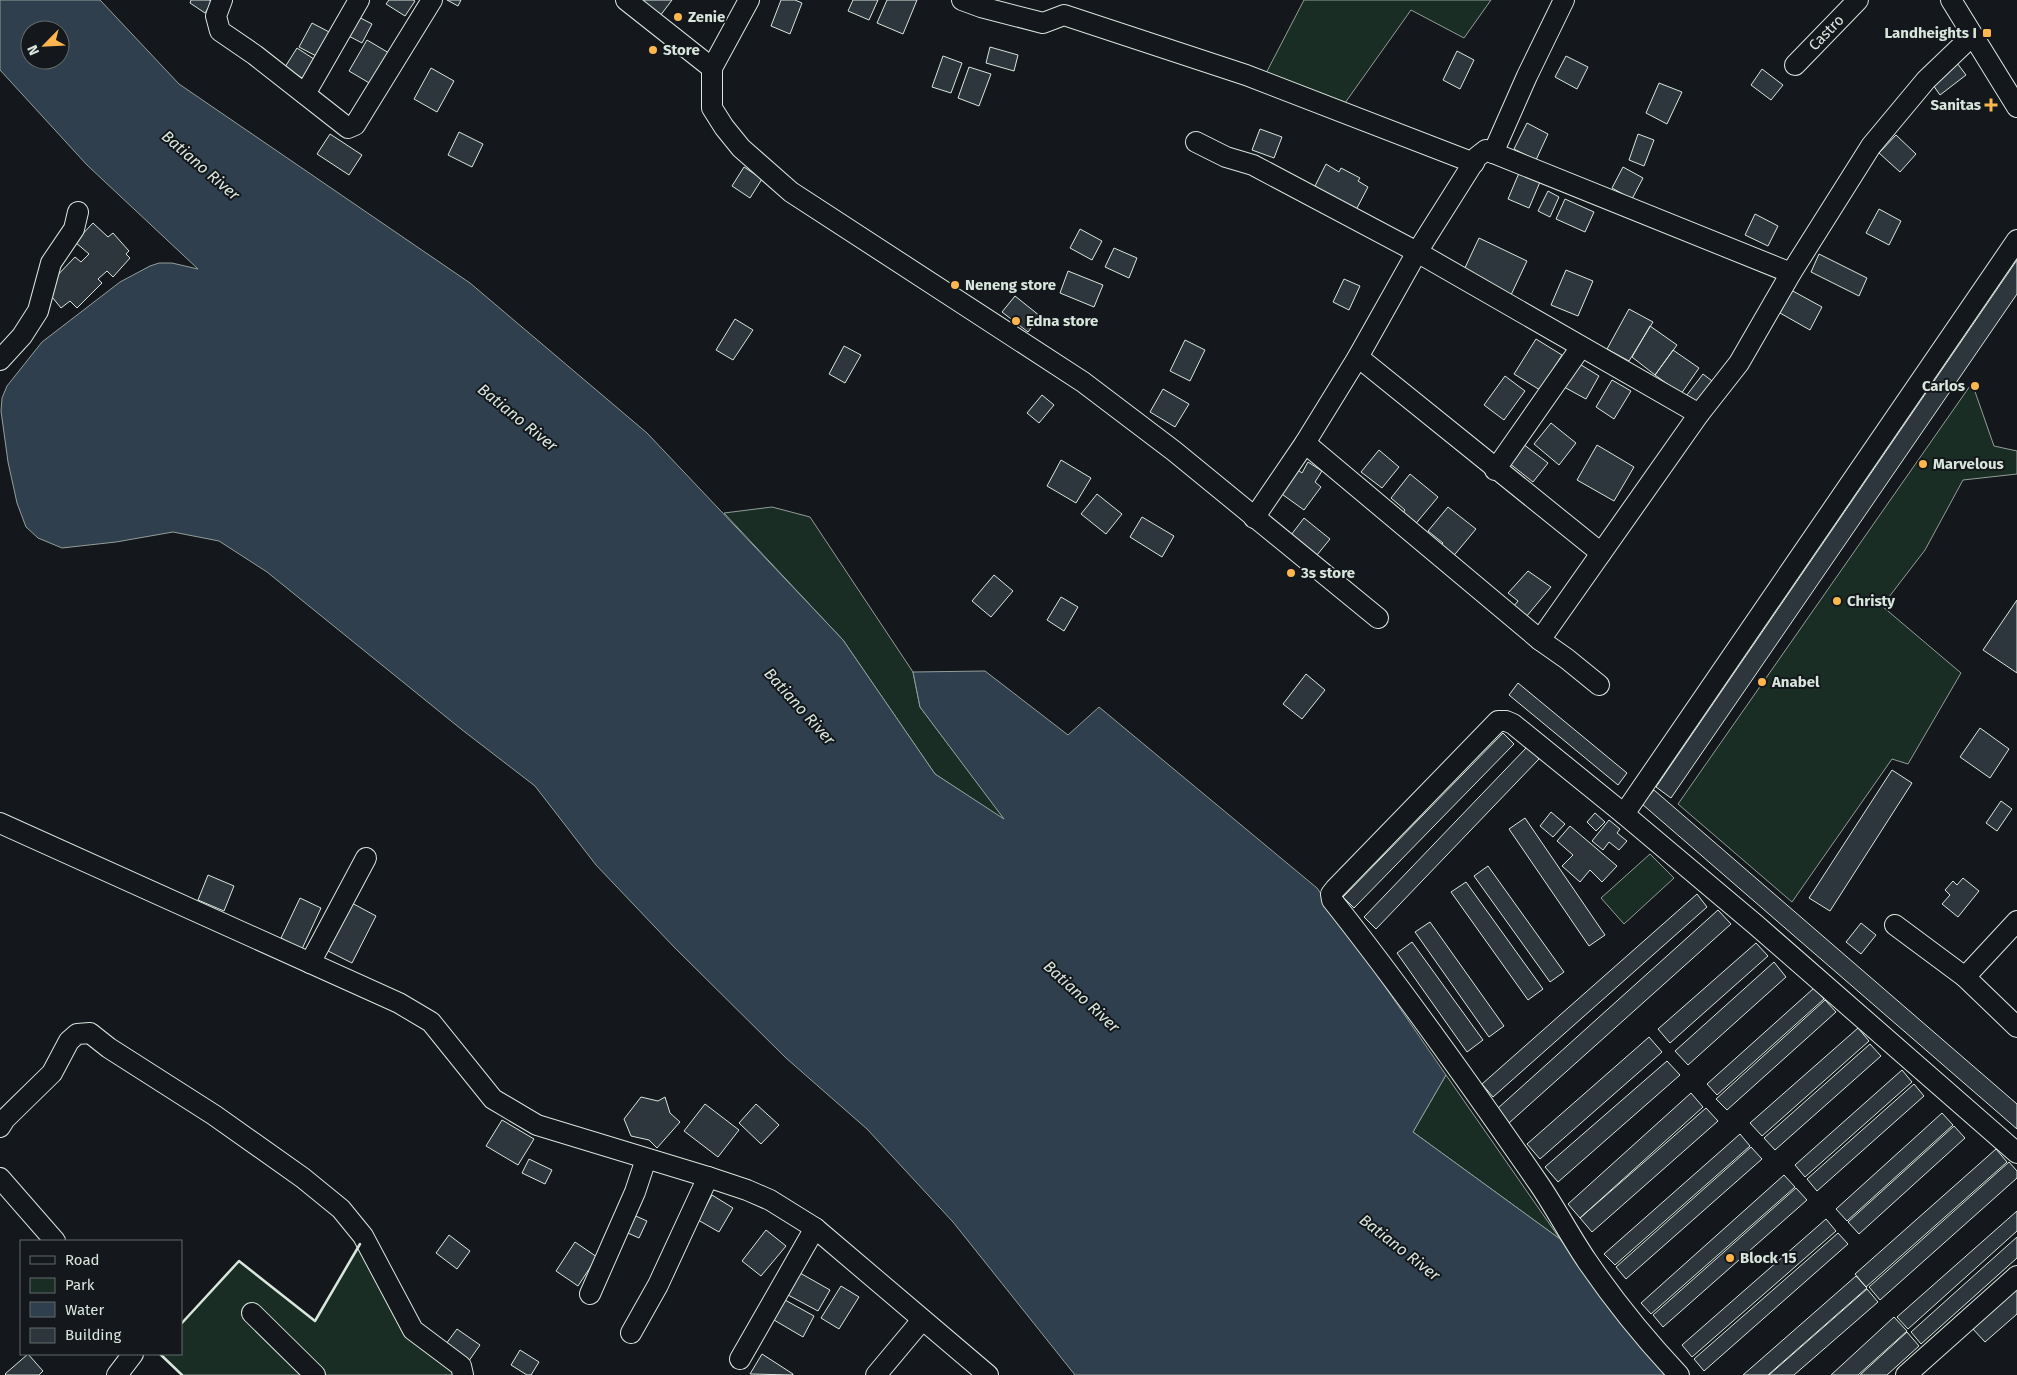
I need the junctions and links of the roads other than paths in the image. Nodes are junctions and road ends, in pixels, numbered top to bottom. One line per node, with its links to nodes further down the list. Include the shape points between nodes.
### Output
1 (222, 0): 13 (street, via 216,16 220,31)
2 (359, 0): 13 (street)
3 (432, 0): 13 (street, via 355,125 348,128)
4 (626, 0): 12 (street)
5 (749, 0): 12 (street)
6 (962, 0): 17 (street, via 1043,23 1064,15 1246,75)
7 (1564, 0): 16 (street)
8 (1858, 0): 11 (street, Castro)
9 (1951, 0): 10 (street)
10 (1972, 36): 14 (street); 21 (street, via 1926,80 1871,146)
11 (1795, 65)
12 (712, 68): 28 (street, via 712,108 742,148 790,192 1084,382)
13 (305, 94)
14 (2015, 98)
15 (1196, 142): 20 (street, via 1226,157 1253,165)
16 (1494, 153): 17 (street, via 1486,150); 21 (street)
17 (1474, 163): 20 (street)
18 (78, 212): 24 (street, via 74,229 51,263 38,311 22,336)
19 (2017, 240): 33 (street)
20 (1417, 252): 22 (street); 23 (street)
21 (1791, 273): 25 (street, via 1739,363)
22 (1581, 347): 25 (street); 27 (street)
23 (1358, 357): 26 (street); 27 (street)
24 (0, 360)
25 (1699, 414): 29 (street)
26 (1305, 444): 28 (street); 31 (street)
27 (1496, 470): 29 (street)
28 (1254, 518): 30 (street)
29 (1600, 553): 31 (street)
30 (1378, 618)
31 (1540, 640): 32 (street)
32 (1599, 685)
33 (1624, 814): 42 (street); 60 (street, via 1513,724 1498,721 1331,894 1332,900 1467,1081 1620,1308)
34 (0, 823): 38 (street)
35 (366, 858): 38 (street)
36 (2017, 921): 39 (street)
37 (1895, 925): 39 (street)
38 (310, 963): 43 (street, via 399,1003 431,1022 493,1100 537,1125)
39 (1964, 977): 40 (street)
40 (2017, 1027)
41 (0, 1128): 57 (street, via 4,1119 52,1073 69,1041 77,1034 90,1033 303,1178 341,1209 363,1236 413,1330 461,1366)
42 (2017, 1153)
43 (646, 1159): 44 (street); 49 (street)
44 (708, 1177): 46 (street, via 770,1200); 52 (street, via 658,1285)
45 (0, 1178): 47 (street)
46 (815, 1228): 51 (street); 54 (street)
47 (54, 1240)
48 (2017, 1276): 61 (street)
49 (590, 1294)
50 (252, 1313): 56 (street)
51 (922, 1320): 58 (street); 59 (street)
52 (631, 1333)
53 (132, 1355): 55 (street)
54 (740, 1360)
55 (117, 1375)
56 (315, 1375)
57 (463, 1375)
58 (876, 1375)
59 (988, 1375)
60 (1679, 1375)
61 (1906, 1375)

